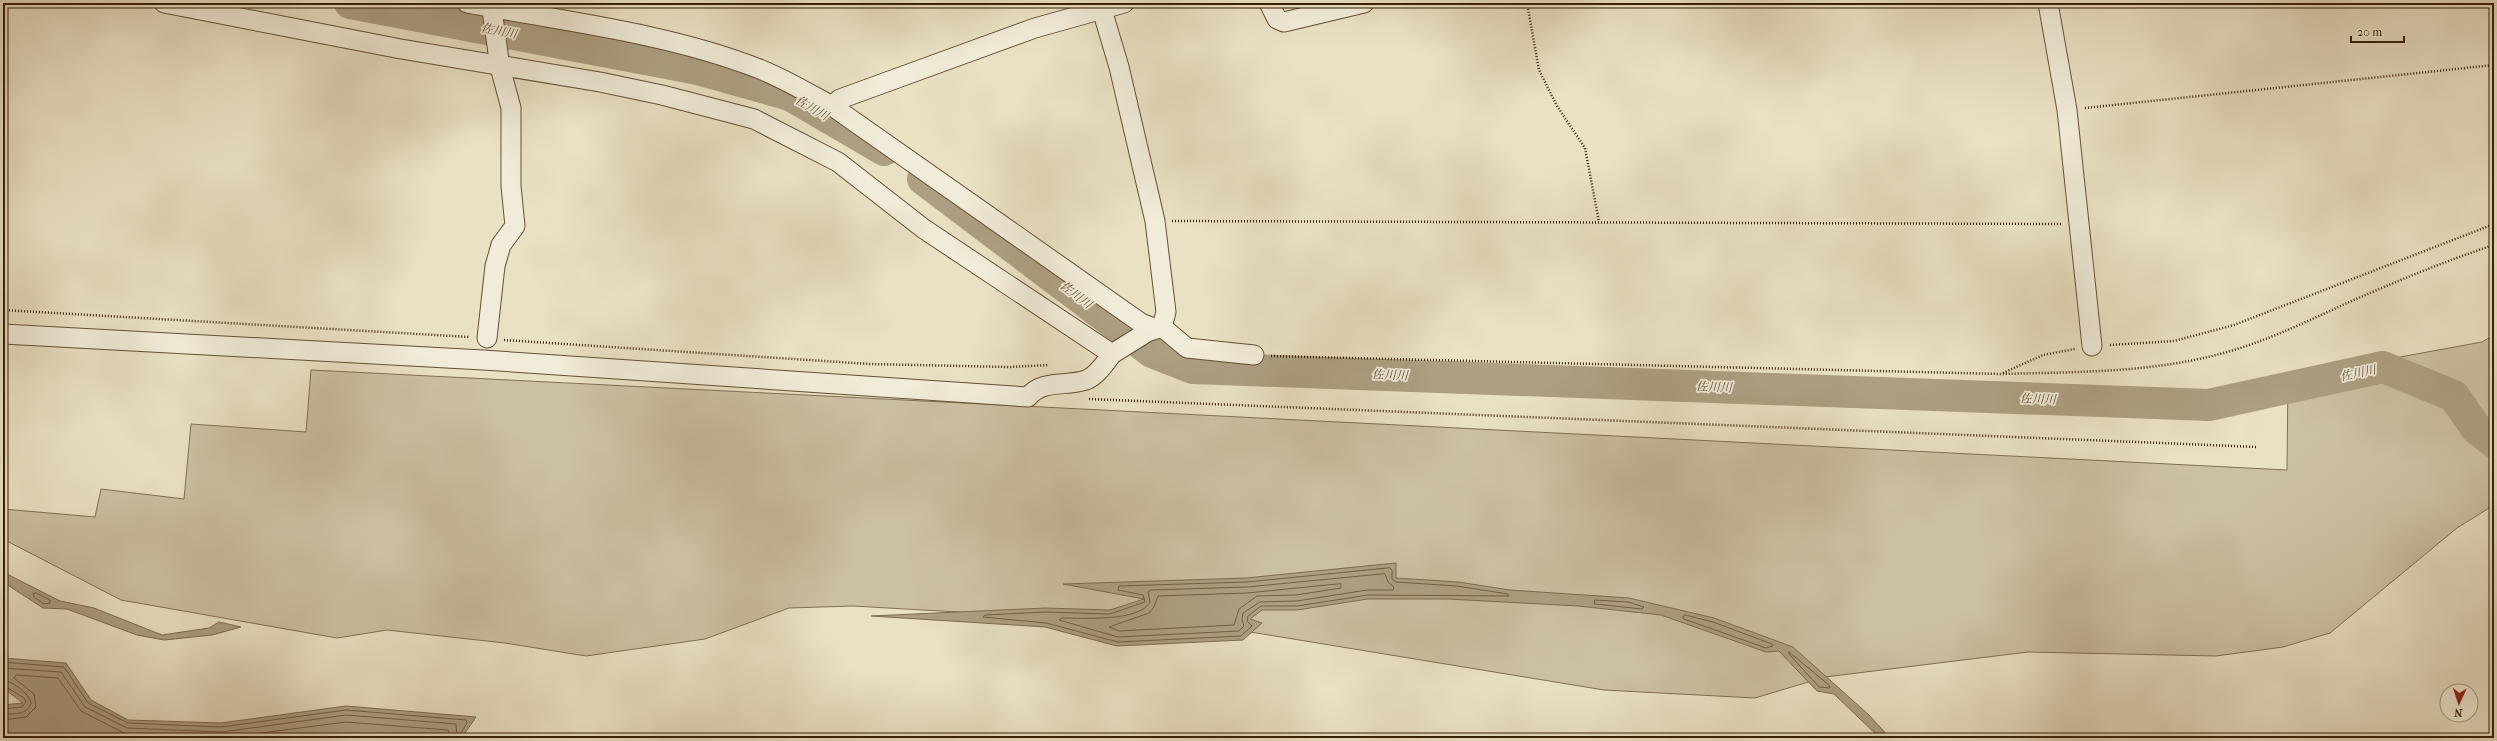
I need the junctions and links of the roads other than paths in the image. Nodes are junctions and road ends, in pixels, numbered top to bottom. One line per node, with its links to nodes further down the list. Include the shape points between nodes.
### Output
1 (164, 3): 9 (street)
2 (467, 3): 8 (street)
3 (1124, 3): 7 (street)
4 (1269, 3): 5 (street, via 1277,19 1284,22)
5 (1364, 3)
6 (2048, 3): 14 (street, via 2067,110)
7 (1101, 6): 10 (street, via 938,62 840,99); 11 (street, via 1119,67 1155,221 1166,312)
8 (492, 8): 9 (street); 10 (street, via 628,32 695,49 756,68)
9 (500, 63): 13 (street, via 511,108 511,186 515,226 501,245 495,266); 15 (street, via 662,94 754,119 784,133 838,162 924,229)
10 (832, 106): 11 (street, via 1141,323)
11 (1154, 329): 15 (street); 16 (street, via 1187,348)
12 (3, 334): 15 (street, via 483,360 1028,397 1035,388 1086,380 1096,374)
13 (487, 338)
14 (2092, 346)
15 (1115, 352)
16 (1254, 356)

